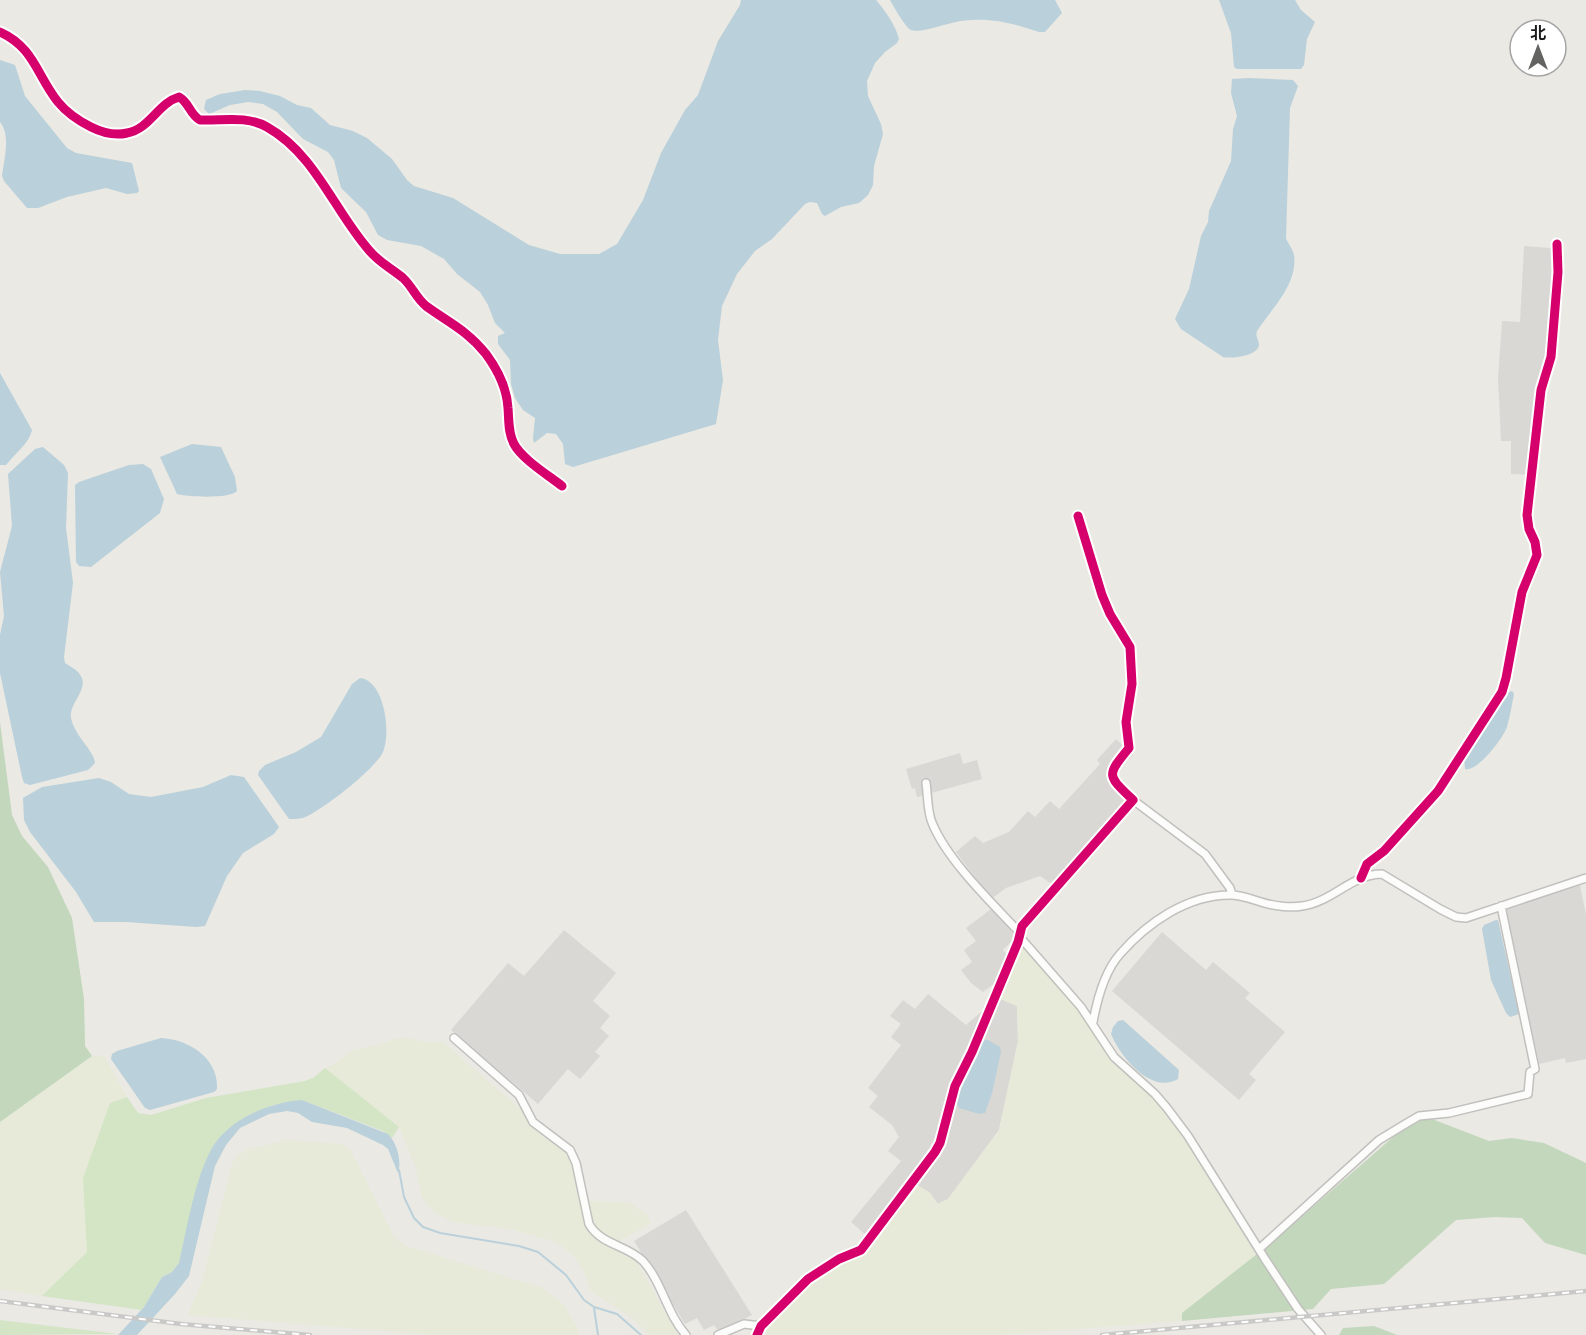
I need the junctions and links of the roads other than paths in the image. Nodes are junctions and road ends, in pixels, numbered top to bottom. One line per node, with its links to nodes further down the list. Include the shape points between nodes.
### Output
1 (0, 32): 3 (street, via 29,54 66,111 99,131 119,134 138,130 171,99 179,97 200,120 248,121 267,127 284,139 326,187 368,250 405,279 424,304 463,329 485,353 506,394 514,444)
2 (1557, 244): 7 (street, via 1551,357 1541,390 1527,515 1537,555 1522,592 1502,692 1438,791 1367,864)
3 (562, 486)
4 (1078, 516): 6 (street, via 1102,596 1130,647 1132,684 1126,722 1129,748 1114,766 1112,776)
5 (926, 783): 11 (street, via 930,818 936,831 960,868)
6 (1133, 800): 9 (street, via 1205,854); 11 (street, via 1025,921)
7 (1361, 878): 9 (street, via 1324,901 1301,906 1266,904); 10 (street, via 1386,875 1459,918)
8 (1586, 878): 10 (street)
9 (1232, 895): 12 (street, via 1181,906 1134,941 1119,955 1111,970 1097,1000)
10 (1501, 906): 14 (street, via 1535,1069 1530,1072 1528,1094 1419,1116 1379,1140)
11 (1019, 935): 12 (street); 15 (street, via 955,1086 935,1152 861,1250 808,1279)
12 (1093, 1022): 14 (street, via 1110,1052 1155,1094 1188,1136)
13 (454, 1038): 16 (street, via 519,1095 533,1122 570,1150 594,1232 647,1266)
14 (1258, 1249): 19 (street, via 1298,1309)
15 (761, 1326): 17 (street, via 744,1324); 18 (street)
16 (686, 1335)
17 (718, 1335)
18 (758, 1335)
19 (1321, 1335)

